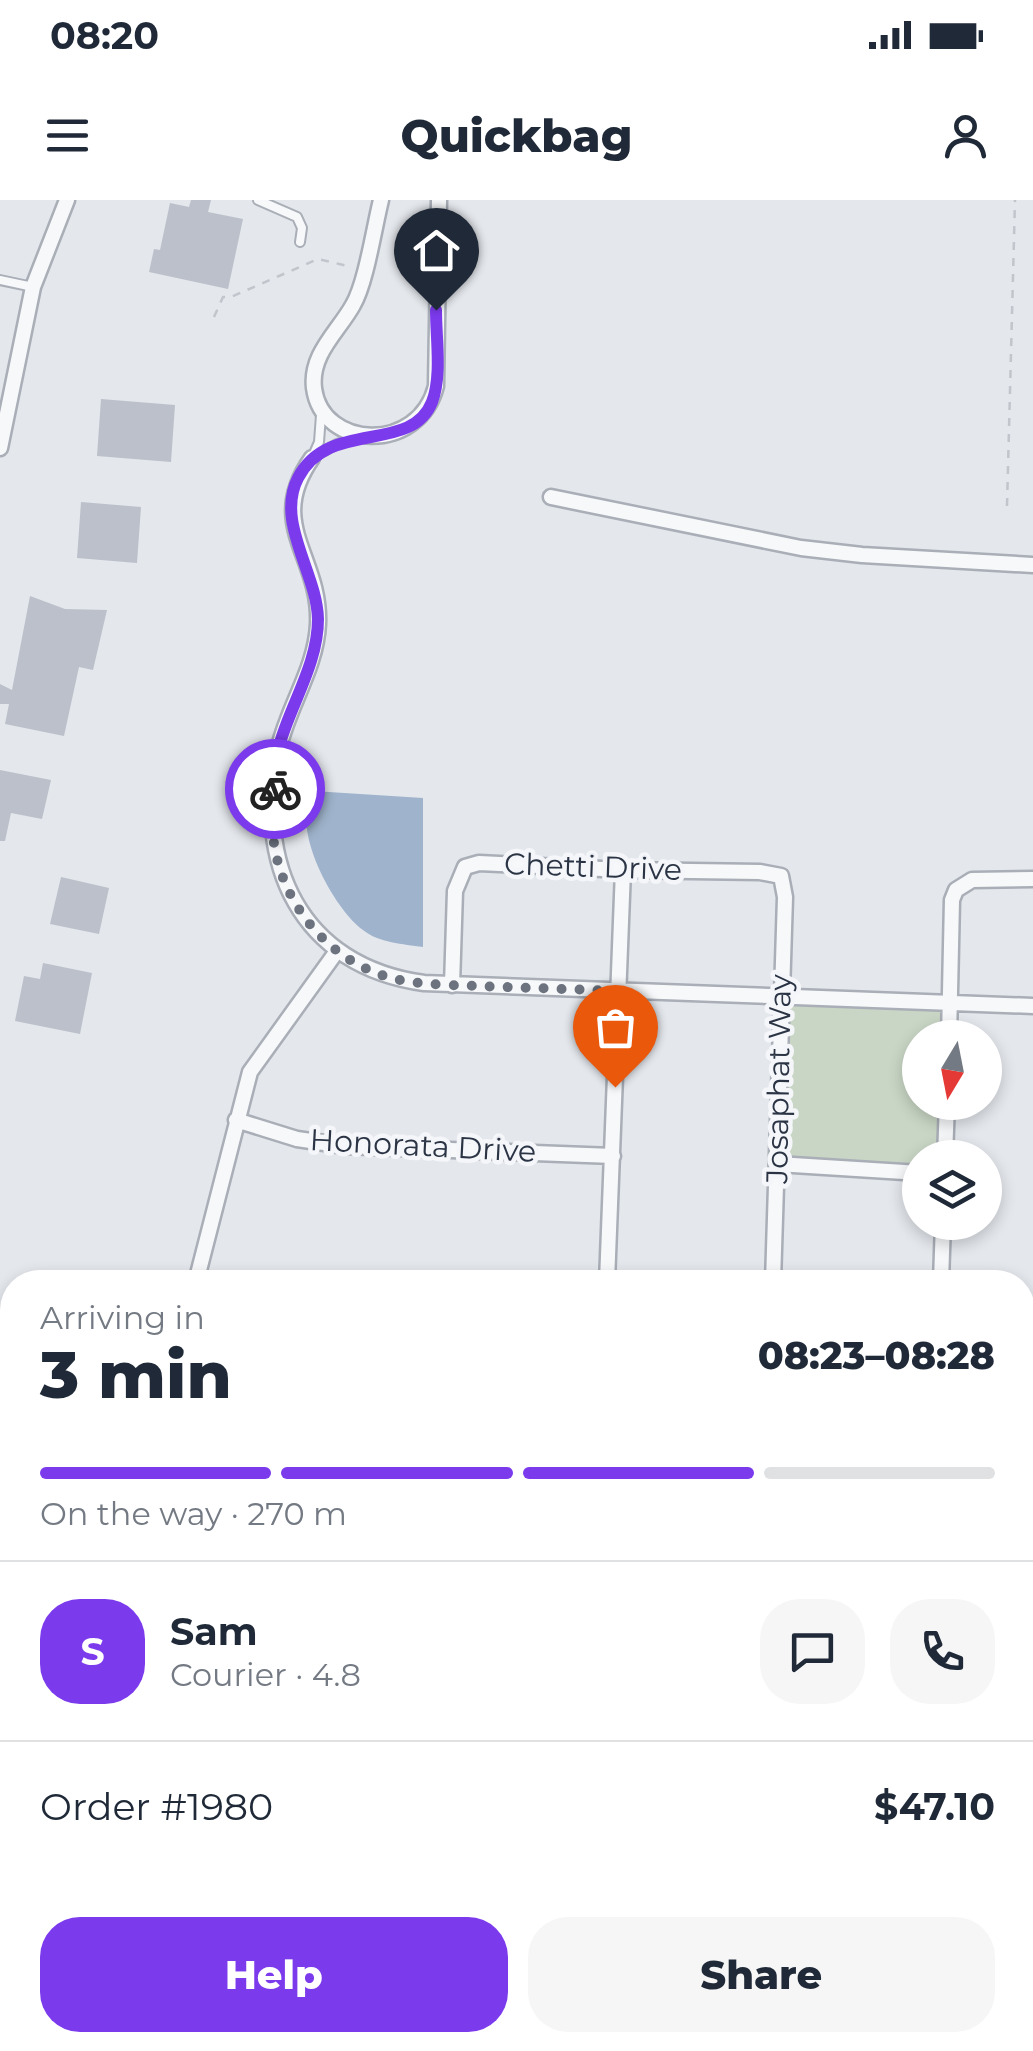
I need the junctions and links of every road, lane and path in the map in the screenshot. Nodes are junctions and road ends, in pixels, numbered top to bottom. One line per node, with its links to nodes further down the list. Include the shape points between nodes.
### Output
1 (67, 200): 9 (street)
2 (258, 200): 6 (lane, via 297,217)
3 (380, 200): 7 (street)
4 (439, 200): 12 (street, via 431,404 400,432)
5 (1015, 200): 16 (path)
6 (300, 242)
7 (364, 270): 10 (path, via 318,259 223,298); 11 (street, via 355,302 316,365)
8 (0, 280): 9 (lane)
9 (34, 287): 13 (street)
10 (214, 316)
11 (317, 401): 12 (street, via 333,421); 14 (lane, via 322,417)
12 (364, 436): 14 (lane)
13 (0, 448)
14 (312, 458): 21 (street, via 298,478 291,516 318,622 312,658 279,746 272,835 295,905)
15 (551, 497): 17 (street, via 802,548)
16 (1007, 506)
17 (1033, 566)
18 (623, 870): 19 (street, Chetti Drive); 22 (street, Chetti Drive, via 479,862 465,867 455,891); 23 (street)
19 (781, 876): 24 (street, Josaphat Way)
20 (1033, 879): 25 (street, via 972,880 958,887 952,900)
21 (336, 951): 22 (street, via 394,979); 28 (street, via 250,1072)
22 (452, 985): 23 (street)
23 (618, 991): 24 (street); 29 (street)
24 (780, 999): 25 (street); 30 (street, Josaphat Way)
25 (950, 1003): 26 (street); 27 (street)
26 (1033, 1006)
27 (949, 1020)
28 (236, 1120): 29 (street, Honorata Drive, via 346,1146); 33 (street)
29 (612, 1156): 34 (street)
30 (777, 1164): 31 (street); 35 (street, Josaphat Way)
31 (902, 1171)
32 (942, 1240): 36 (street)
33 (199, 1270)
34 (607, 1270)
35 (774, 1270)
36 (941, 1270)

